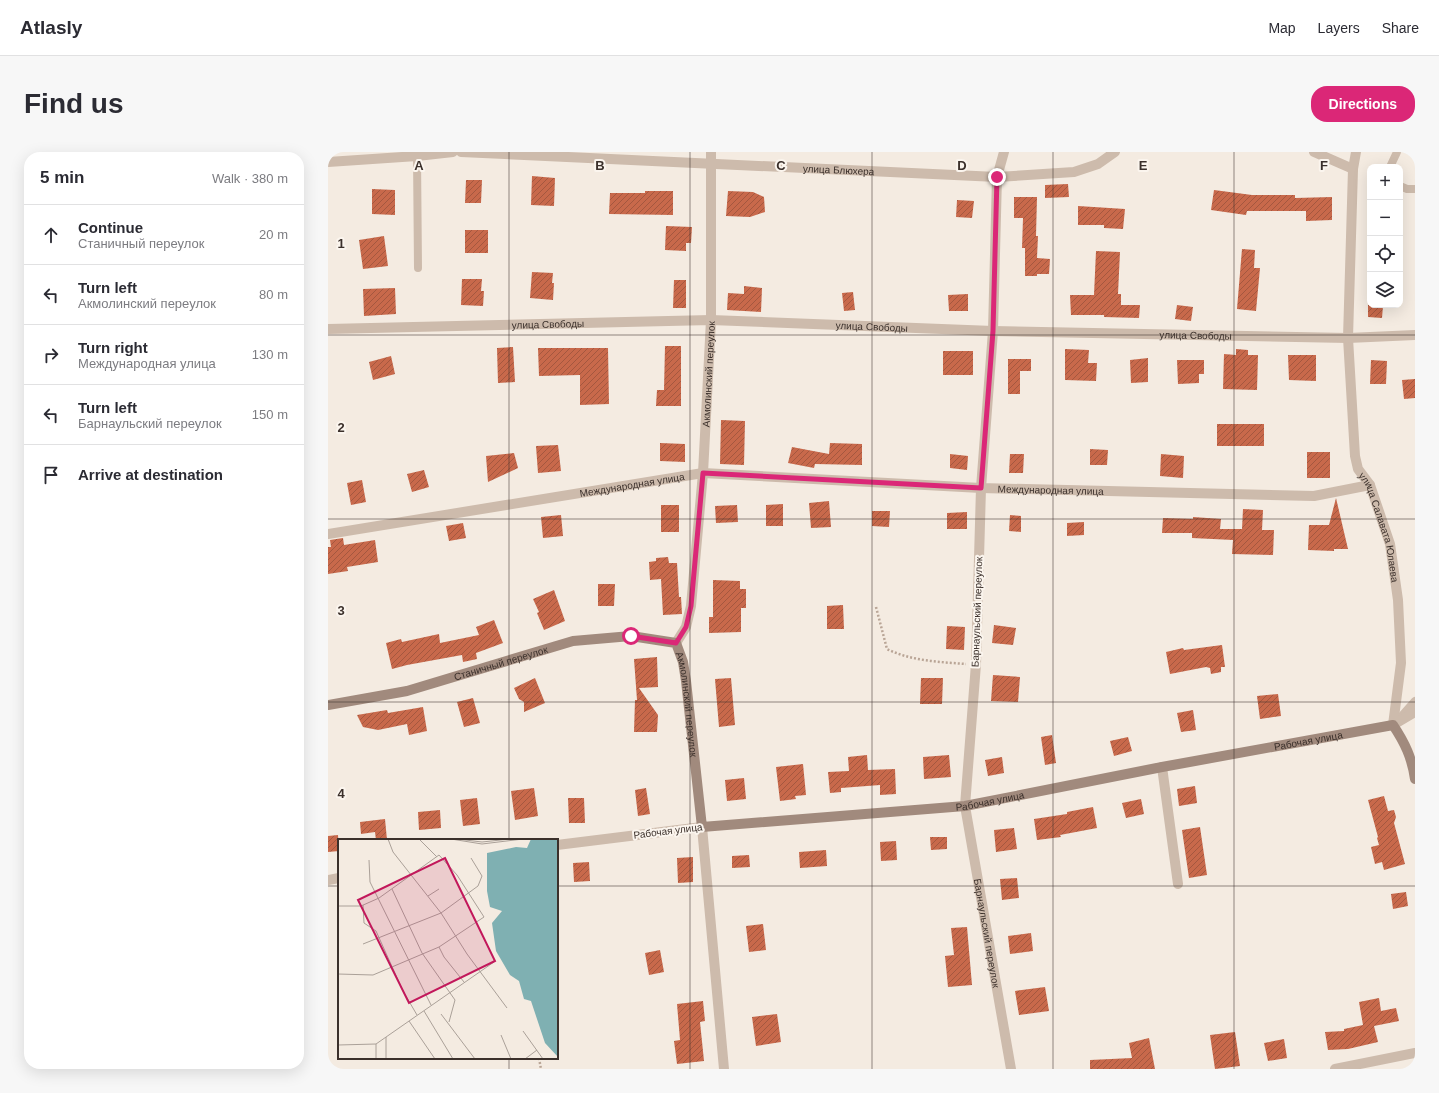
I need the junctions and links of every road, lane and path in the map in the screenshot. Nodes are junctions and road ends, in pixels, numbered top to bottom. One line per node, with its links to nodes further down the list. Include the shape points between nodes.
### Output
1 (453, 152): 9 (street)
2 (461, 152): 11 (street, улица Блюхера)
3 (711, 152): 11 (street, Акмолинский переулок)
4 (1004, 152): 14 (street, Барнаульский переулок)
5 (1115, 152): 14 (street, улица Блюхера, via 1098,164 1074,172)
6 (1314, 152): 13 (street)
7 (1356, 152): 13 (street, улица Салавата Юлаева)
8 (1398, 152): 12 (lane)
9 (417, 156): 10 (street); 17 (lane)
10 (328, 162)
11 (711, 163): 14 (street, улица Блюхера); 18 (street, Акмолинский переулок)
12 (1392, 164)
13 (1353, 169): 22 (street, улица Салавата Юлаева)
14 (997, 177): 20 (street, Барнаульский переулок)
15 (1403, 187): 16 (lane)
16 (1415, 189)
17 (418, 268)
18 (711, 320): 19 (street, улица Свободы); 20 (street, улица Свободы); 23 (street, Акмолинский переулок)
19 (328, 329)
20 (993, 331): 22 (street, улица Свободы); 25 (street, Барнаульский переулок)
21 (1415, 335): 22 (street, улица Свободы)
22 (1348, 338): 24 (street, улица Салавата Юлаева, via 1355,456 1358,469)
23 (703, 473): 25 (street, Международная улица); 26 (street, Международная улица); 28 (street, Акмолинский переулок, via 691,606 686,627)
24 (1370, 485): 25 (street, Международная улица, via 1314,496); 33 (street, улица Салавата Юлаева, via 1390,544 1398,600 1401,663)
25 (981, 488): 29 (street, Барнаульский переулок)
26 (328, 534)
27 (876, 607): 29 (path, via 887,649 899,656)
28 (676, 643): 31 (street, Станичный переулок, via 631,636 573,642 407,691); 37 (street, Акмолинский переулок, via 686,681)
29 (976, 664): 36 (street, Барнаульский переулок)
30 (1415, 701): 33 (lane)
31 (328, 705)
32 (1415, 712): 33 (street, Рабочая улица)
33 (1392, 725): 34 (street, Рабочая улица); 35 (street, via 1404,741)
34 (1162, 767): 36 (street, Рабочая улица); 41 (street)
35 (1415, 779)
36 (965, 806): 37 (street, Рабочая улица); 46 (street, Барнаульский переулок)
37 (702, 827): 38 (street, Рабочая улица); 45 (street, Акмолинский переулок)
38 (558, 845)
39 (338, 878): 40 (street)
40 (328, 880)
41 (1178, 884)
42 (1415, 1053): 47 (street)
43 (539, 1059): 44 (path)
44 (541, 1069)
45 (724, 1069)
46 (1011, 1069)
47 (1335, 1069)

